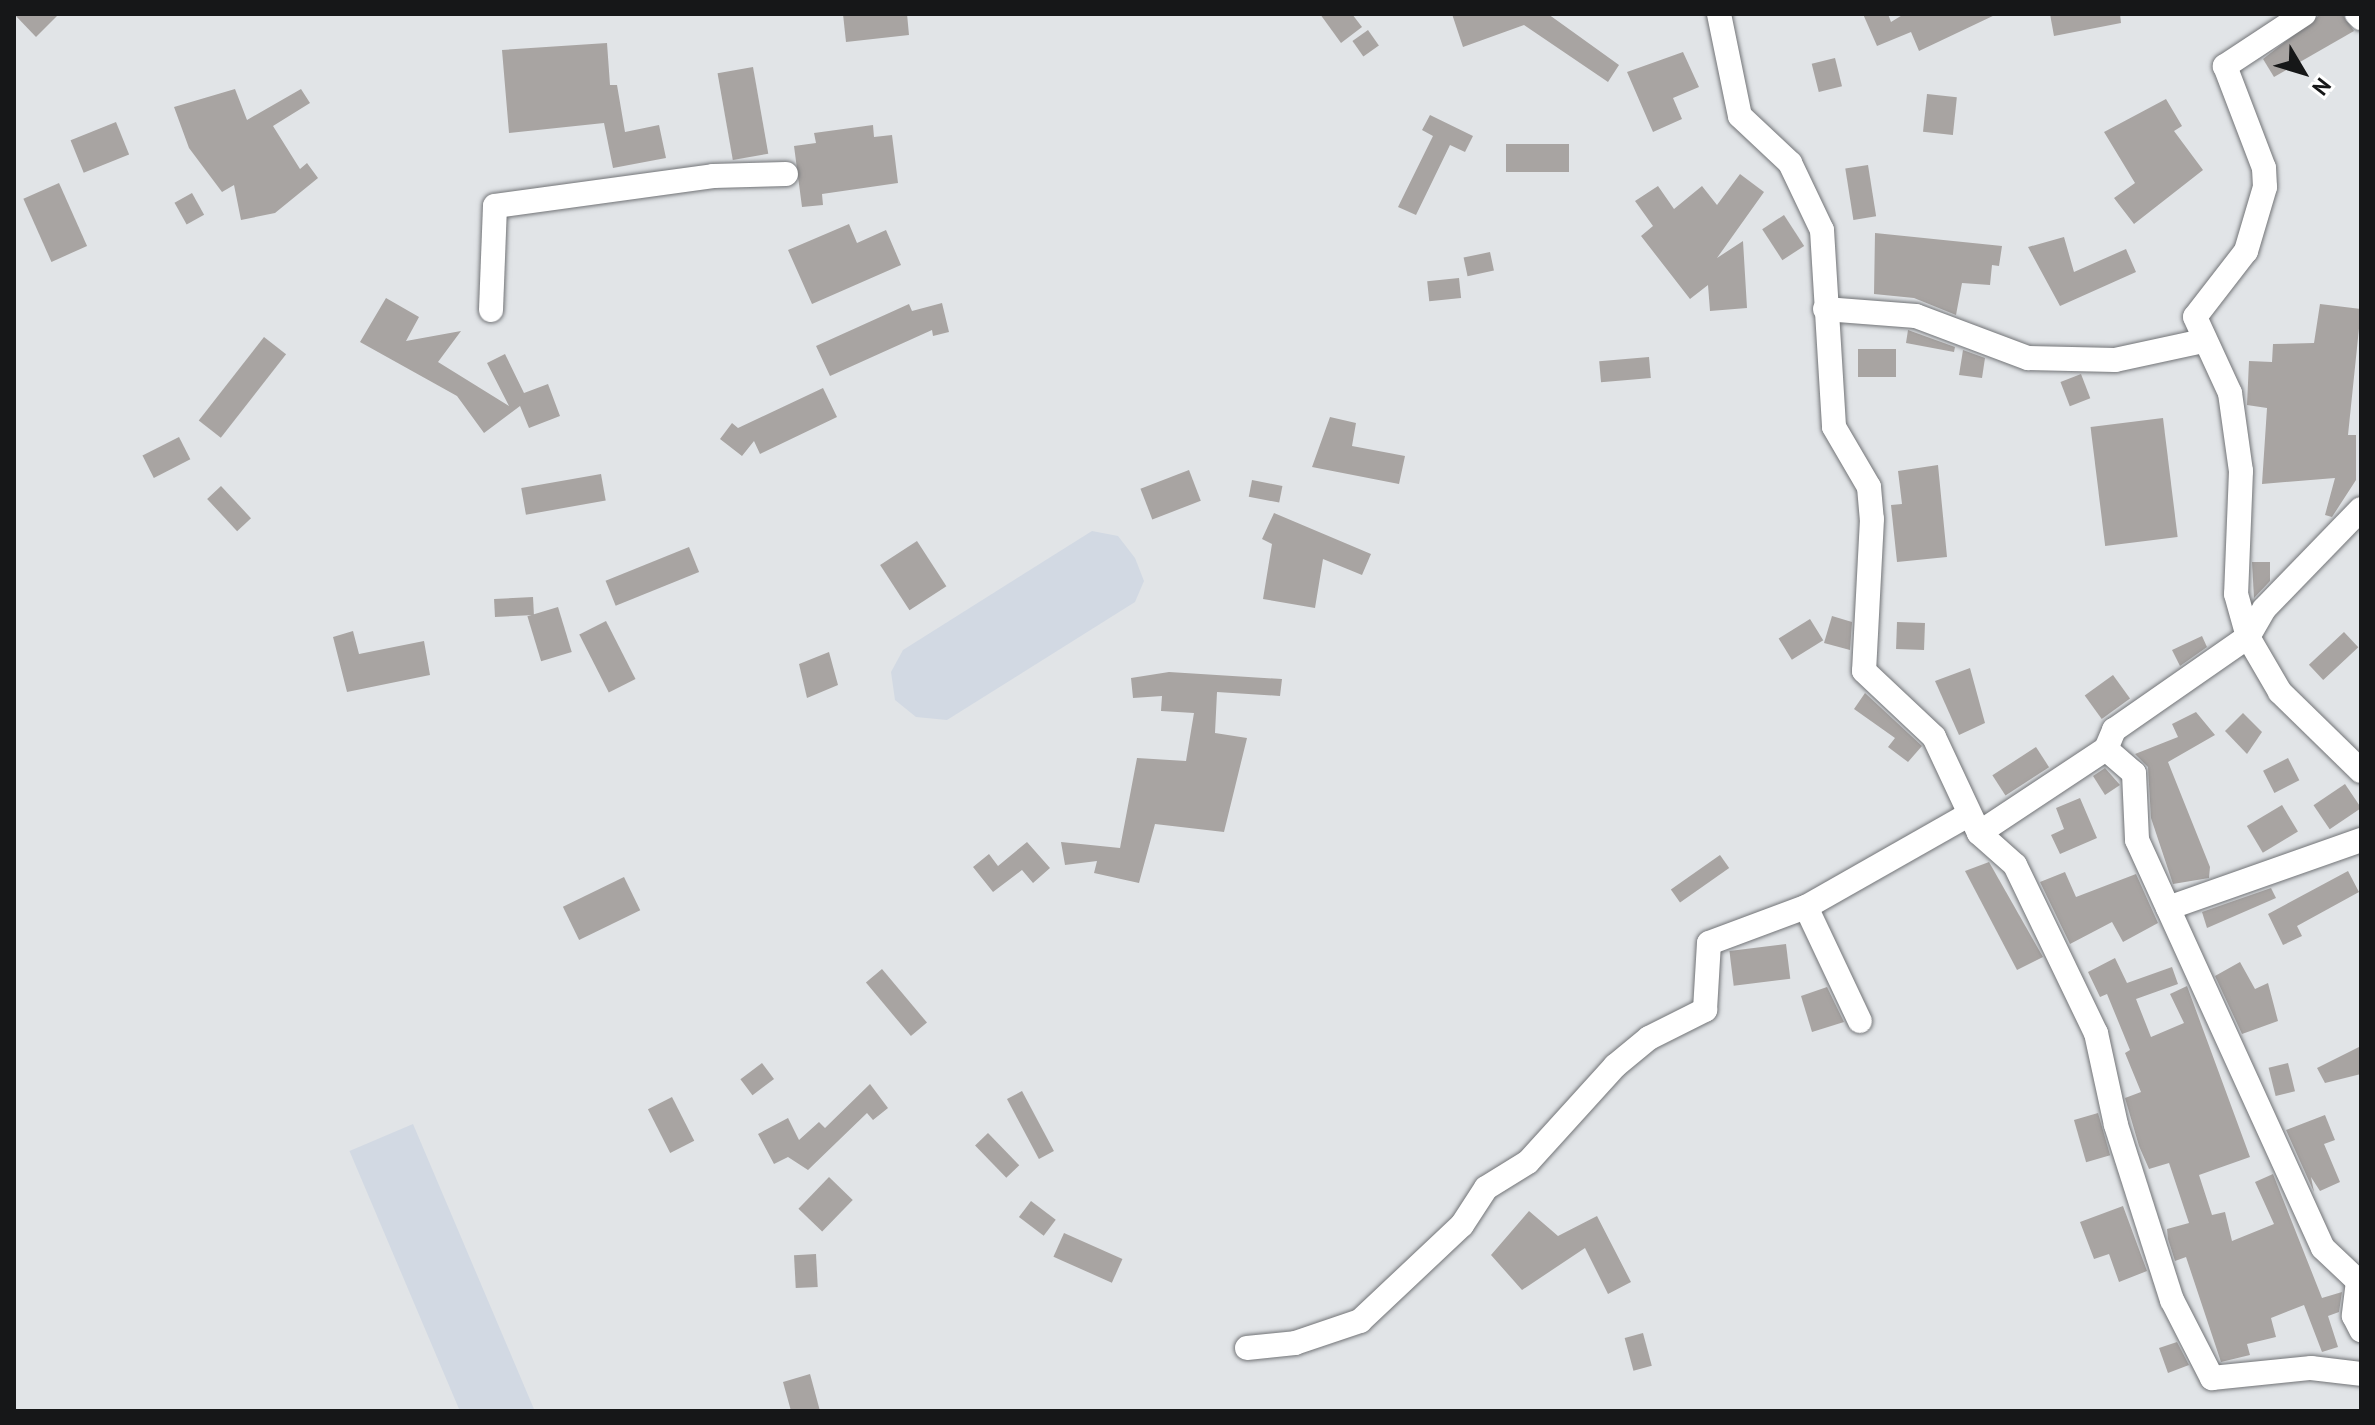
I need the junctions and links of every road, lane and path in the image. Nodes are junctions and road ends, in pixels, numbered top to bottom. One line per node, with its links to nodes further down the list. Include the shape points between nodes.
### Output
1 (1719, 14): 4 (street, via 1740,116 1790,163 1822,230)
2 (2304, 14): 6 (street, via 2225,66 2264,168 2265,187 2246,251 2201,302 2195,317)
3 (786, 174): 5 (street, via 713,176 495,206)
4 (1825, 309): 6 (street, via 1916,316 2028,358 2115,360); 11 (street, via 1834,427 1869,487 1864,671 1934,737)
5 (491, 310)
6 (2203, 341): 8 (street, via 2230,393 2241,471 2236,594)
7 (2361, 509): 8 (street, via 2264,609)
8 (2248, 637): 9 (street, via 2114,730); 10 (street, via 2280,692)
9 (2106, 749): 11 (street); 14 (street, via 2134,773 2137,840)
10 (2361, 771)
11 (1973, 824): 13 (street); 18 (street, via 2015,865 2096,1033 2116,1125 2172,1300 2212,1378 2311,1368)
12 (2361, 840): 14 (street)
13 (1806, 907): 15 (street); 17 (street, via 1709,943 1705,1010 1649,1038 1615,1066 1528,1162 1486,1188 1462,1225 1360,1321 1295,1343)
14 (2168, 908): 16 (street, via 2323,1248 2358,1281 2354,1316)
15 (1860, 1021)
16 (2361, 1330)
17 (1247, 1348)
18 (2361, 1374)

